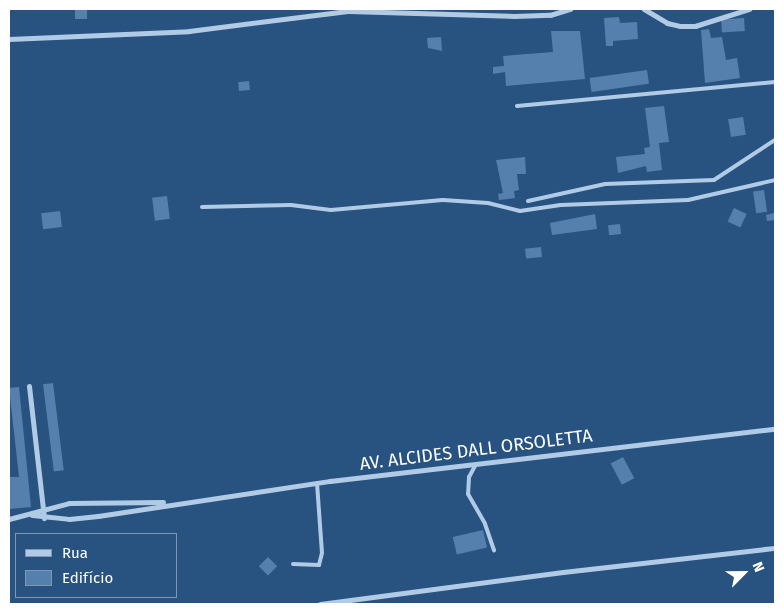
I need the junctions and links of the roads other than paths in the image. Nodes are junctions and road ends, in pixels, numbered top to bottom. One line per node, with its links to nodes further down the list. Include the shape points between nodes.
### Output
1 (485, 9): 5 (lane)
2 (570, 9): 5 (street, via 550,14)
3 (644, 9): 4 (street, via 667,23 695,26)
4 (748, 9)
5 (489, 15): 6 (street, via 348,11 189,31)
6 (9, 39)
7 (775, 82): 8 (lane)
8 (517, 106)
9 (775, 140): 11 (lane, via 714,180 605,184)
10 (775, 180): 12 (lane, via 688,200 561,205 520,211 488,202 443,200 331,210 291,205)
11 (528, 201)
12 (202, 207)
13 (29, 386): 18 (street)
14 (775, 429): 15 (street, AV. ALCIDES DALL ORSOLETTA)
15 (476, 464): 16 (street, AV. ALCIDES DALL ORSOLETTA); 23 (lane, via 469,477 468,494 485,524)
16 (317, 483): 17 (street, AV. ALCIDES DALL ORSOLETTA); 24 (lane, via 322,552 319,565)
17 (181, 501): 18 (street, via 68,503); 21 (street, via 98,516)
18 (43, 509): 19 (street); 21 (street)
19 (32, 515): 20 (street); 21 (street)
20 (9, 518)
21 (44, 518)
22 (775, 548): 25 (street)
23 (494, 550)
24 (293, 564)
25 (320, 604)

